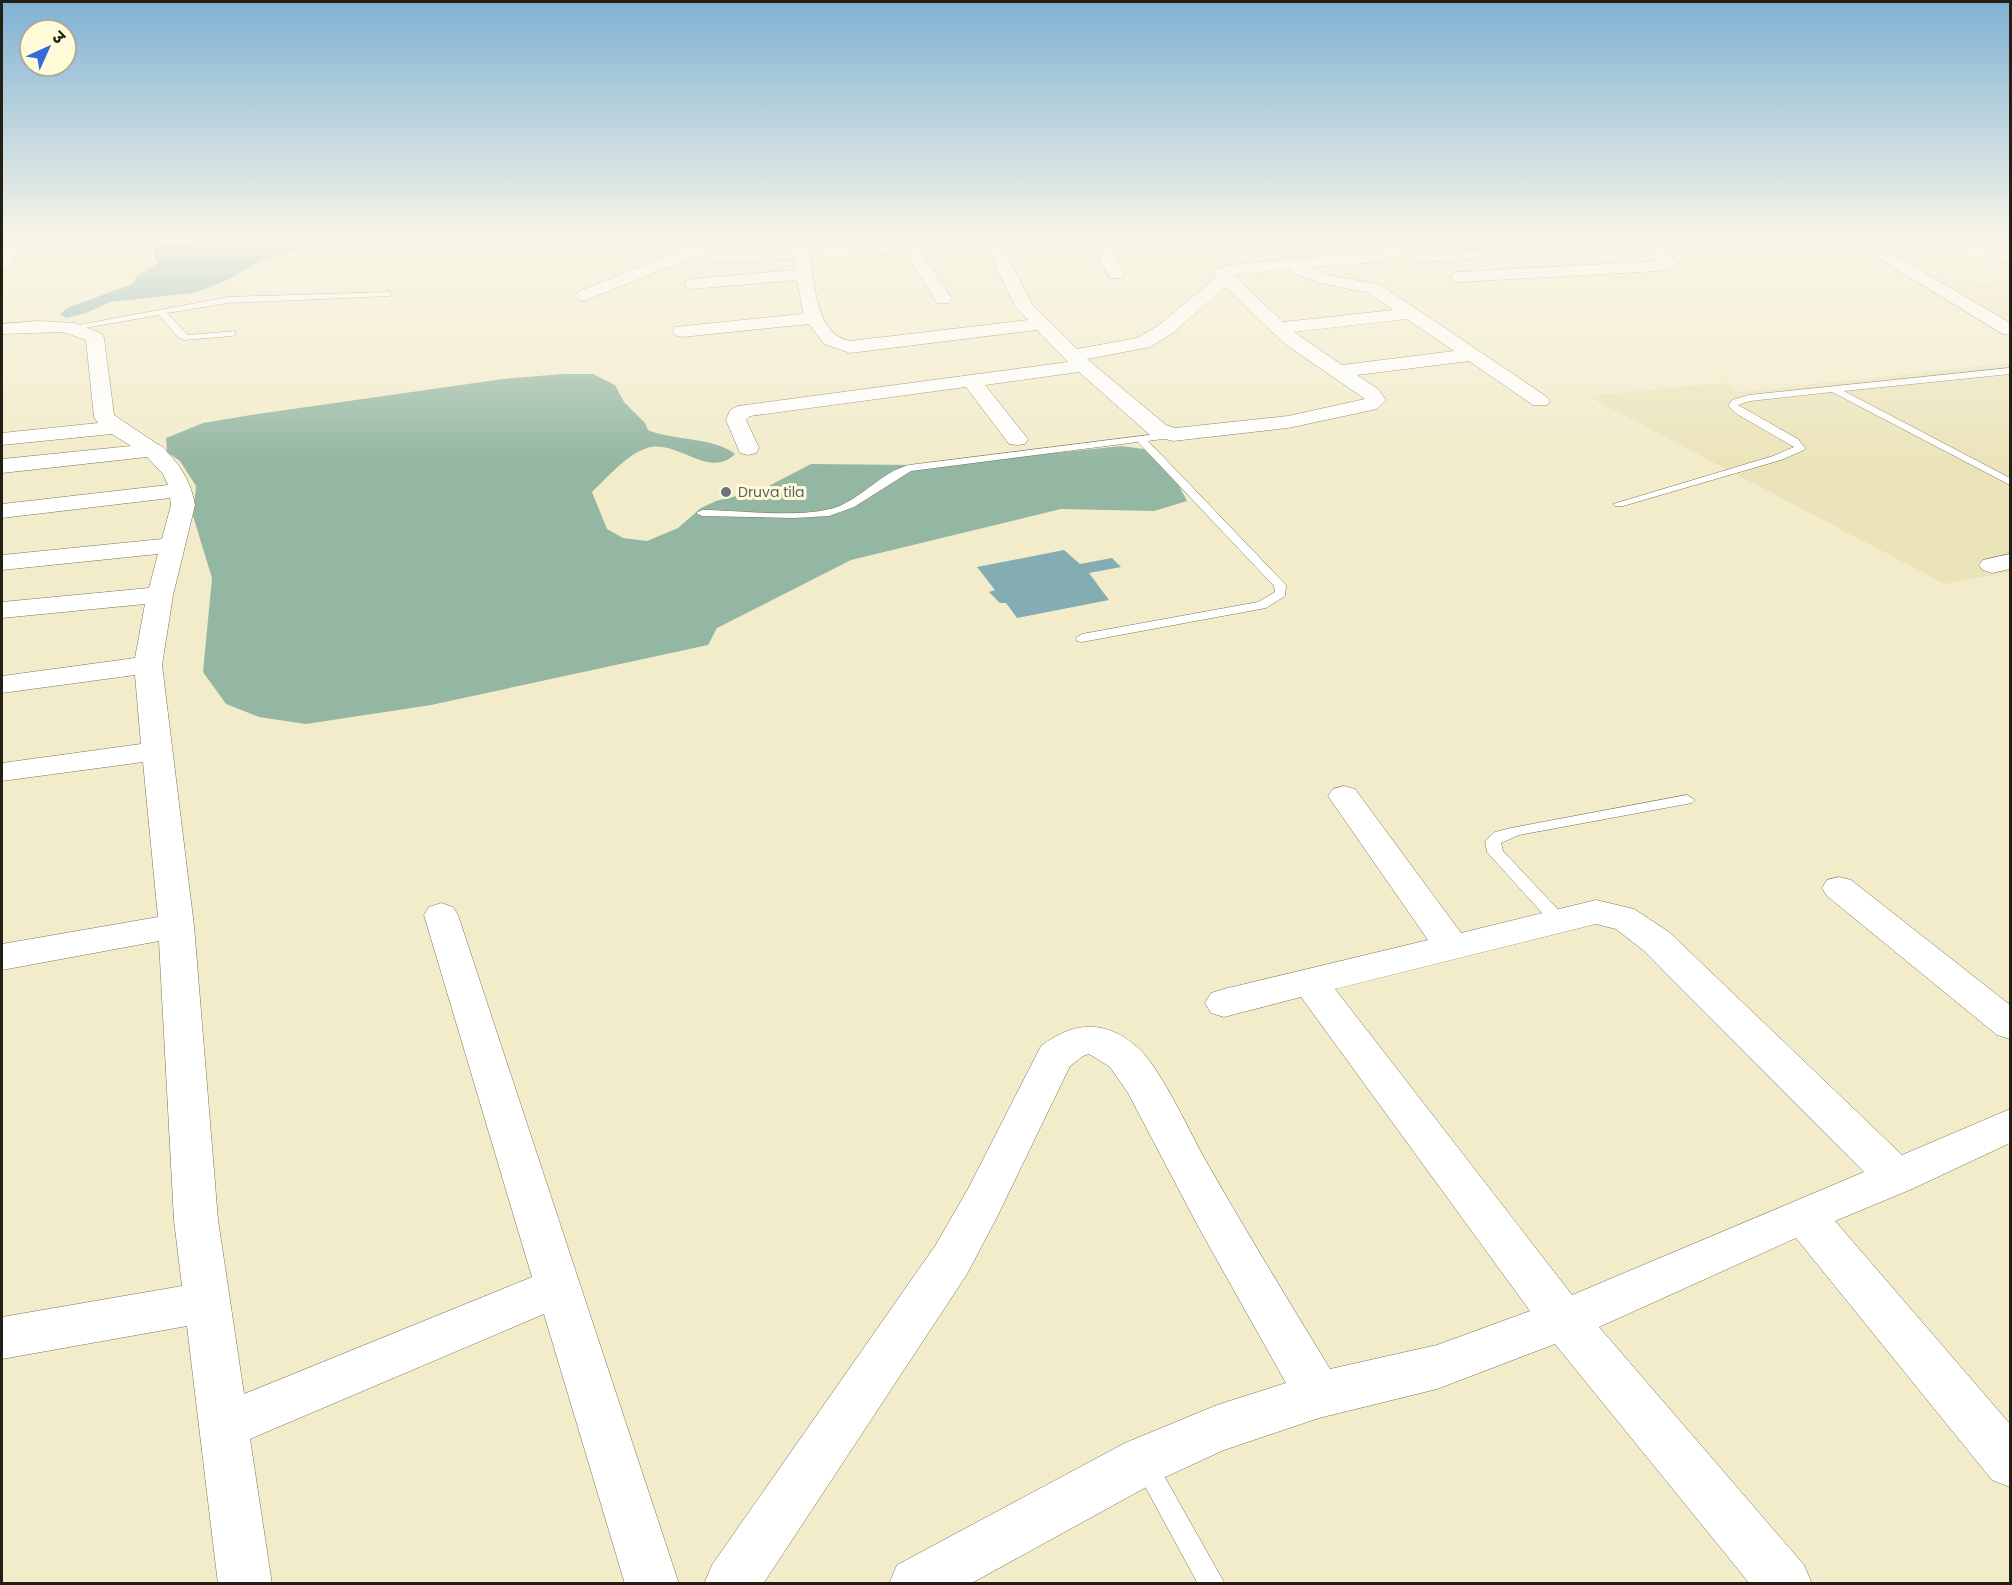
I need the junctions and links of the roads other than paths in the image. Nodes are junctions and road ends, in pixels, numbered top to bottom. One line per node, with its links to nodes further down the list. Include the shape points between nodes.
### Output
1 (148, 313): 10 (lane)
2 (161, 313): 15 (lane, via 187,338)
3 (1031, 313): 9 (street)
4 (1185, 313): 17 (street, via 1143,343)
5 (1261, 313): 11 (street)
6 (1411, 313): 11 (street); 16 (street)
7 (1981, 313): 13 (street)
8 (812, 314): 9 (street, via 828,340 850,347); 14 (street, via 795,321)
9 (1041, 324): 17 (street)
10 (67, 328): 12 (street); 23 (street, via 86,330 95,338 101,406 104,417)
11 (1278, 328): 18 (street)
12 (2, 329)
13 (2010, 330)
14 (682, 331)
15 (232, 333)
16 (1472, 355): 18 (street); 22 (street)
17 (1078, 361): 20 (street); 24 (street, via 1149,425)
18 (1338, 371): 24 (street, via 1376,400 1361,409 1288,422)
19 (2010, 371): 21 (lane)
20 (971, 381): 26 (street); 28 (street, via 745,410 737,414 736,420)
21 (1833, 389): 31 (lane); 33 (lane, via 1735,402 1733,406 1740,412 1794,441 1800,448 1791,454)
22 (1540, 401)
23 (116, 427): 25 (street); 29 (street)
24 (1173, 435): 27 (lane)
25 (2, 439)
26 (1017, 439)
27 (1140, 439): 35 (lane, via 909,468 849,506 823,513); 40 (lane, via 1280,585 1281,594 1262,605)
28 (748, 448)
29 (155, 450): 30 (street); 32 (street, via 171,466)
30 (2, 466)
31 (2010, 482)
32 (182, 490): 34 (street); 36 (street, via 183,505)
33 (1619, 504)
34 (2, 511)
35 (702, 513)
36 (173, 545): 37 (street); 38 (street)
37 (2, 562)
38 (160, 595): 39 (street); 41 (street)
39 (2, 610)
40 (1082, 638)
41 (148, 665): 42 (street); 43 (street)
42 (2, 684)
43 (158, 751): 44 (street); 50 (street)
44 (2, 772)
45 (1344, 796): 51 (street)
46 (1688, 800): 49 (lane, via 1516,831 1493,841 1495,852)
47 (1839, 888): 55 (street)
48 (441, 915): 59 (street)
49 (1559, 921): 51 (street); 57 (street, via 1596,912 1612,913 1640,927)
50 (176, 926): 52 (street); 60 (street, via 196,1220)
51 (1452, 947): 53 (street)
52 (2, 957)
53 (1310, 982): 54 (street); 61 (street)
54 (1224, 1003)
55 (2010, 1025)
56 (2010, 1125): 57 (street)
57 (1897, 1177): 58 (street)
58 (1803, 1215): 61 (street); 66 (street)
59 (558, 1287): 64 (street); 68 (street)
60 (208, 1302): 62 (street); 64 (street)
61 (1564, 1320): 63 (street, via 1437,1367); 72 (street)
62 (2, 1338)
63 (1318, 1395): 65 (street, via 1217,1429); 69 (street, via 1124,1057 1089,1040 1072,1043 1055,1056 951,1260)
64 (224, 1426): 67 (street)
65 (1143, 1461): 70 (street); 71 (lane)
66 (2010, 1462)
67 (245, 1584)
68 (652, 1584)
69 (731, 1584)
70 (916, 1584)
71 (1212, 1584)
72 (1785, 1584)

